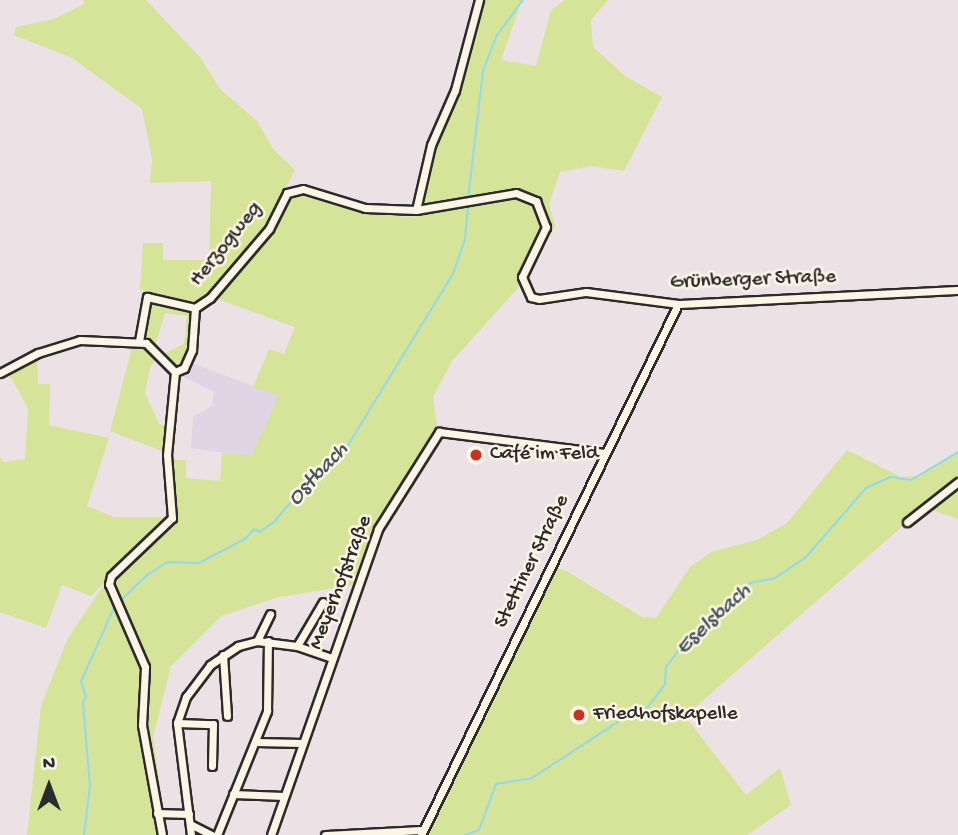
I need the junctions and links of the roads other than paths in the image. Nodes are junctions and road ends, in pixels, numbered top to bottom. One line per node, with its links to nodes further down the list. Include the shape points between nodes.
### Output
1 (480, 0): 2 (street, via 455,89 430,145)
2 (416, 210): 4 (street, Grünberger Straße, via 526,195 542,208 545,227 522,277 531,297 586,292); 5 (street, Herzogweg, via 365,208 303,189 292,190 242,262)
3 (958, 290): 4 (street, Grünberger Straße)
4 (678, 304): 9 (street, Stettiner Straße)
5 (195, 308): 6 (street, via 147,297); 7 (street, Herzogweg, via 192,350 184,368)
6 (139, 341): 7 (street, via 154,348); 8 (street, via 68,342)
7 (175, 372): 26 (street, Herzogweg, via 167,455 172,518 111,576 115,598 145,667 142,725)
8 (0, 373)
9 (605, 453): 18 (street, Meyerhofstraße, via 439,432 378,529); 29 (street, Stettiner Straße)
10 (958, 482): 11 (street)
11 (907, 522)
12 (323, 602): 16 (street)
13 (270, 614): 14 (street)
14 (257, 641): 15 (street); 17 (street)
15 (268, 641): 16 (street); 21 (street, via 269,703)
16 (297, 646): 18 (street)
17 (223, 655): 19 (street); 20 (street, via 186,697)
18 (331, 658): 22 (street, Meyerhofstraße)
19 (227, 716)
20 (177, 723): 23 (street, via 213,724); 27 (street)
21 (256, 742): 22 (street); 24 (street)
22 (302, 743): 25 (street, Meyerhofstraße)
23 (212, 766)
24 (233, 794): 25 (street); 32 (street)
25 (284, 796): 33 (street, Meyerhofstraße)
26 (158, 813): 27 (street); 30 (street, Herzogweg)
27 (188, 814): 28 (street)
28 (190, 824): 31 (street); 32 (street)
29 (421, 832): 34 (street)
30 (162, 835)
31 (191, 835)
32 (215, 835)
33 (271, 835)
34 (325, 835)

